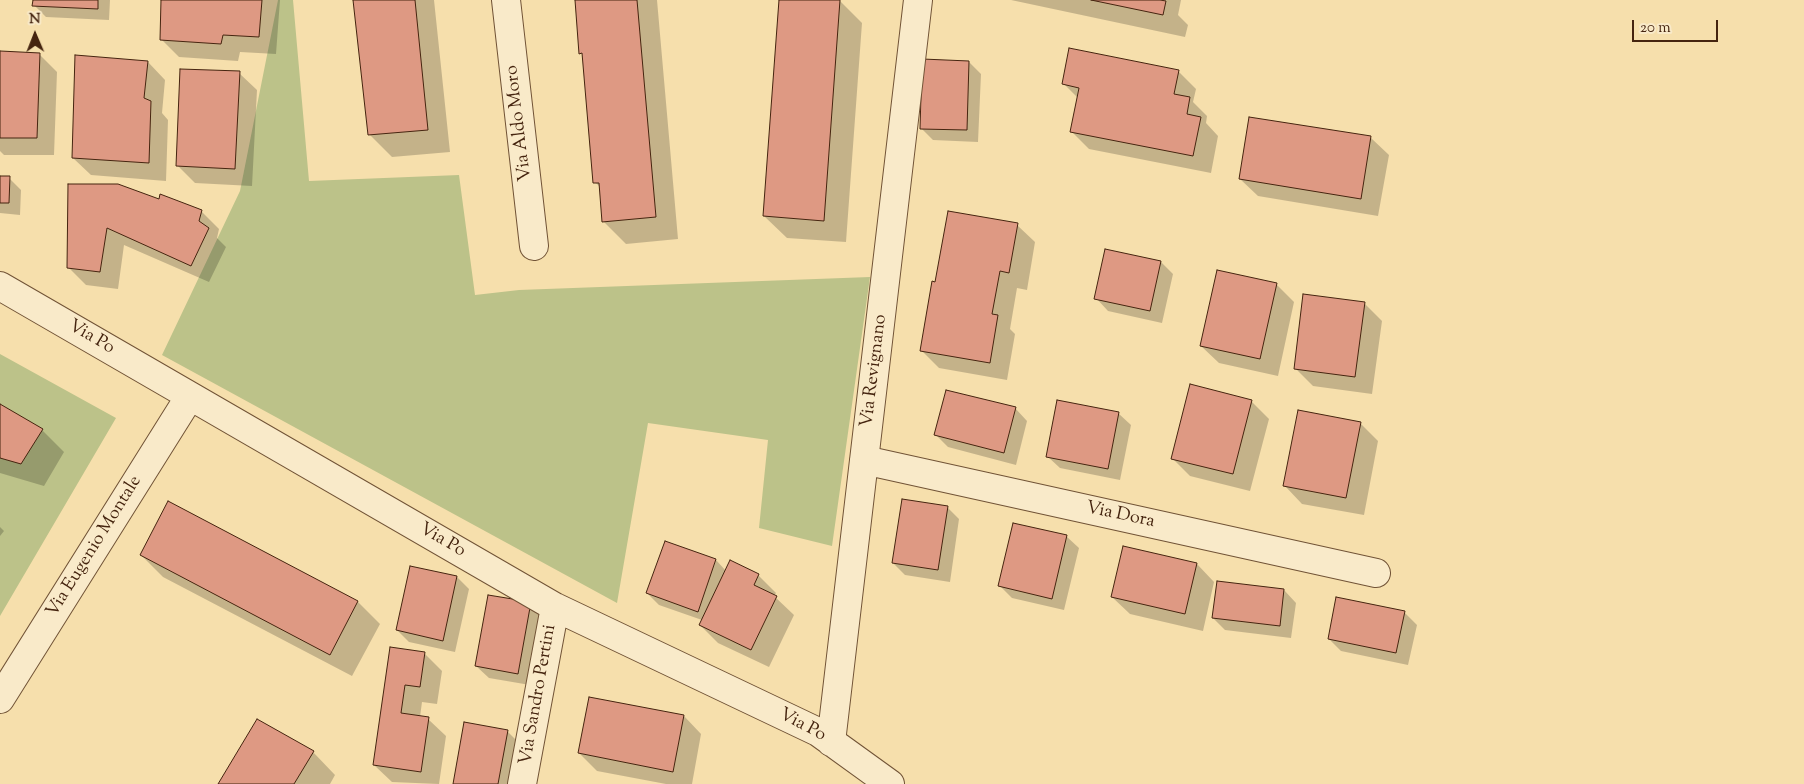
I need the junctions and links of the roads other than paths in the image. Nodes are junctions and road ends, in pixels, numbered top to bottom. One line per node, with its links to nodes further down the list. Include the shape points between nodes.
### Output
1 (506, 0): 3 (street, Via Aldo Moro)
2 (918, 0): 6 (street, Via Revignano)
3 (534, 246)
4 (0, 286): 5 (street, Via Po)
5 (190, 396): 8 (street, Via Po); 9 (street, Via Eugenio Montale)
6 (864, 460): 7 (street, Via Dora); 10 (street, Via Revignano)
7 (1376, 573)
8 (555, 607): 10 (street, Via Po, via 818,732); 11 (street, Via Sandro Pertini)
9 (0, 699)
10 (831, 742): 12 (street, Via Po)
11 (522, 784)
12 (890, 784)

